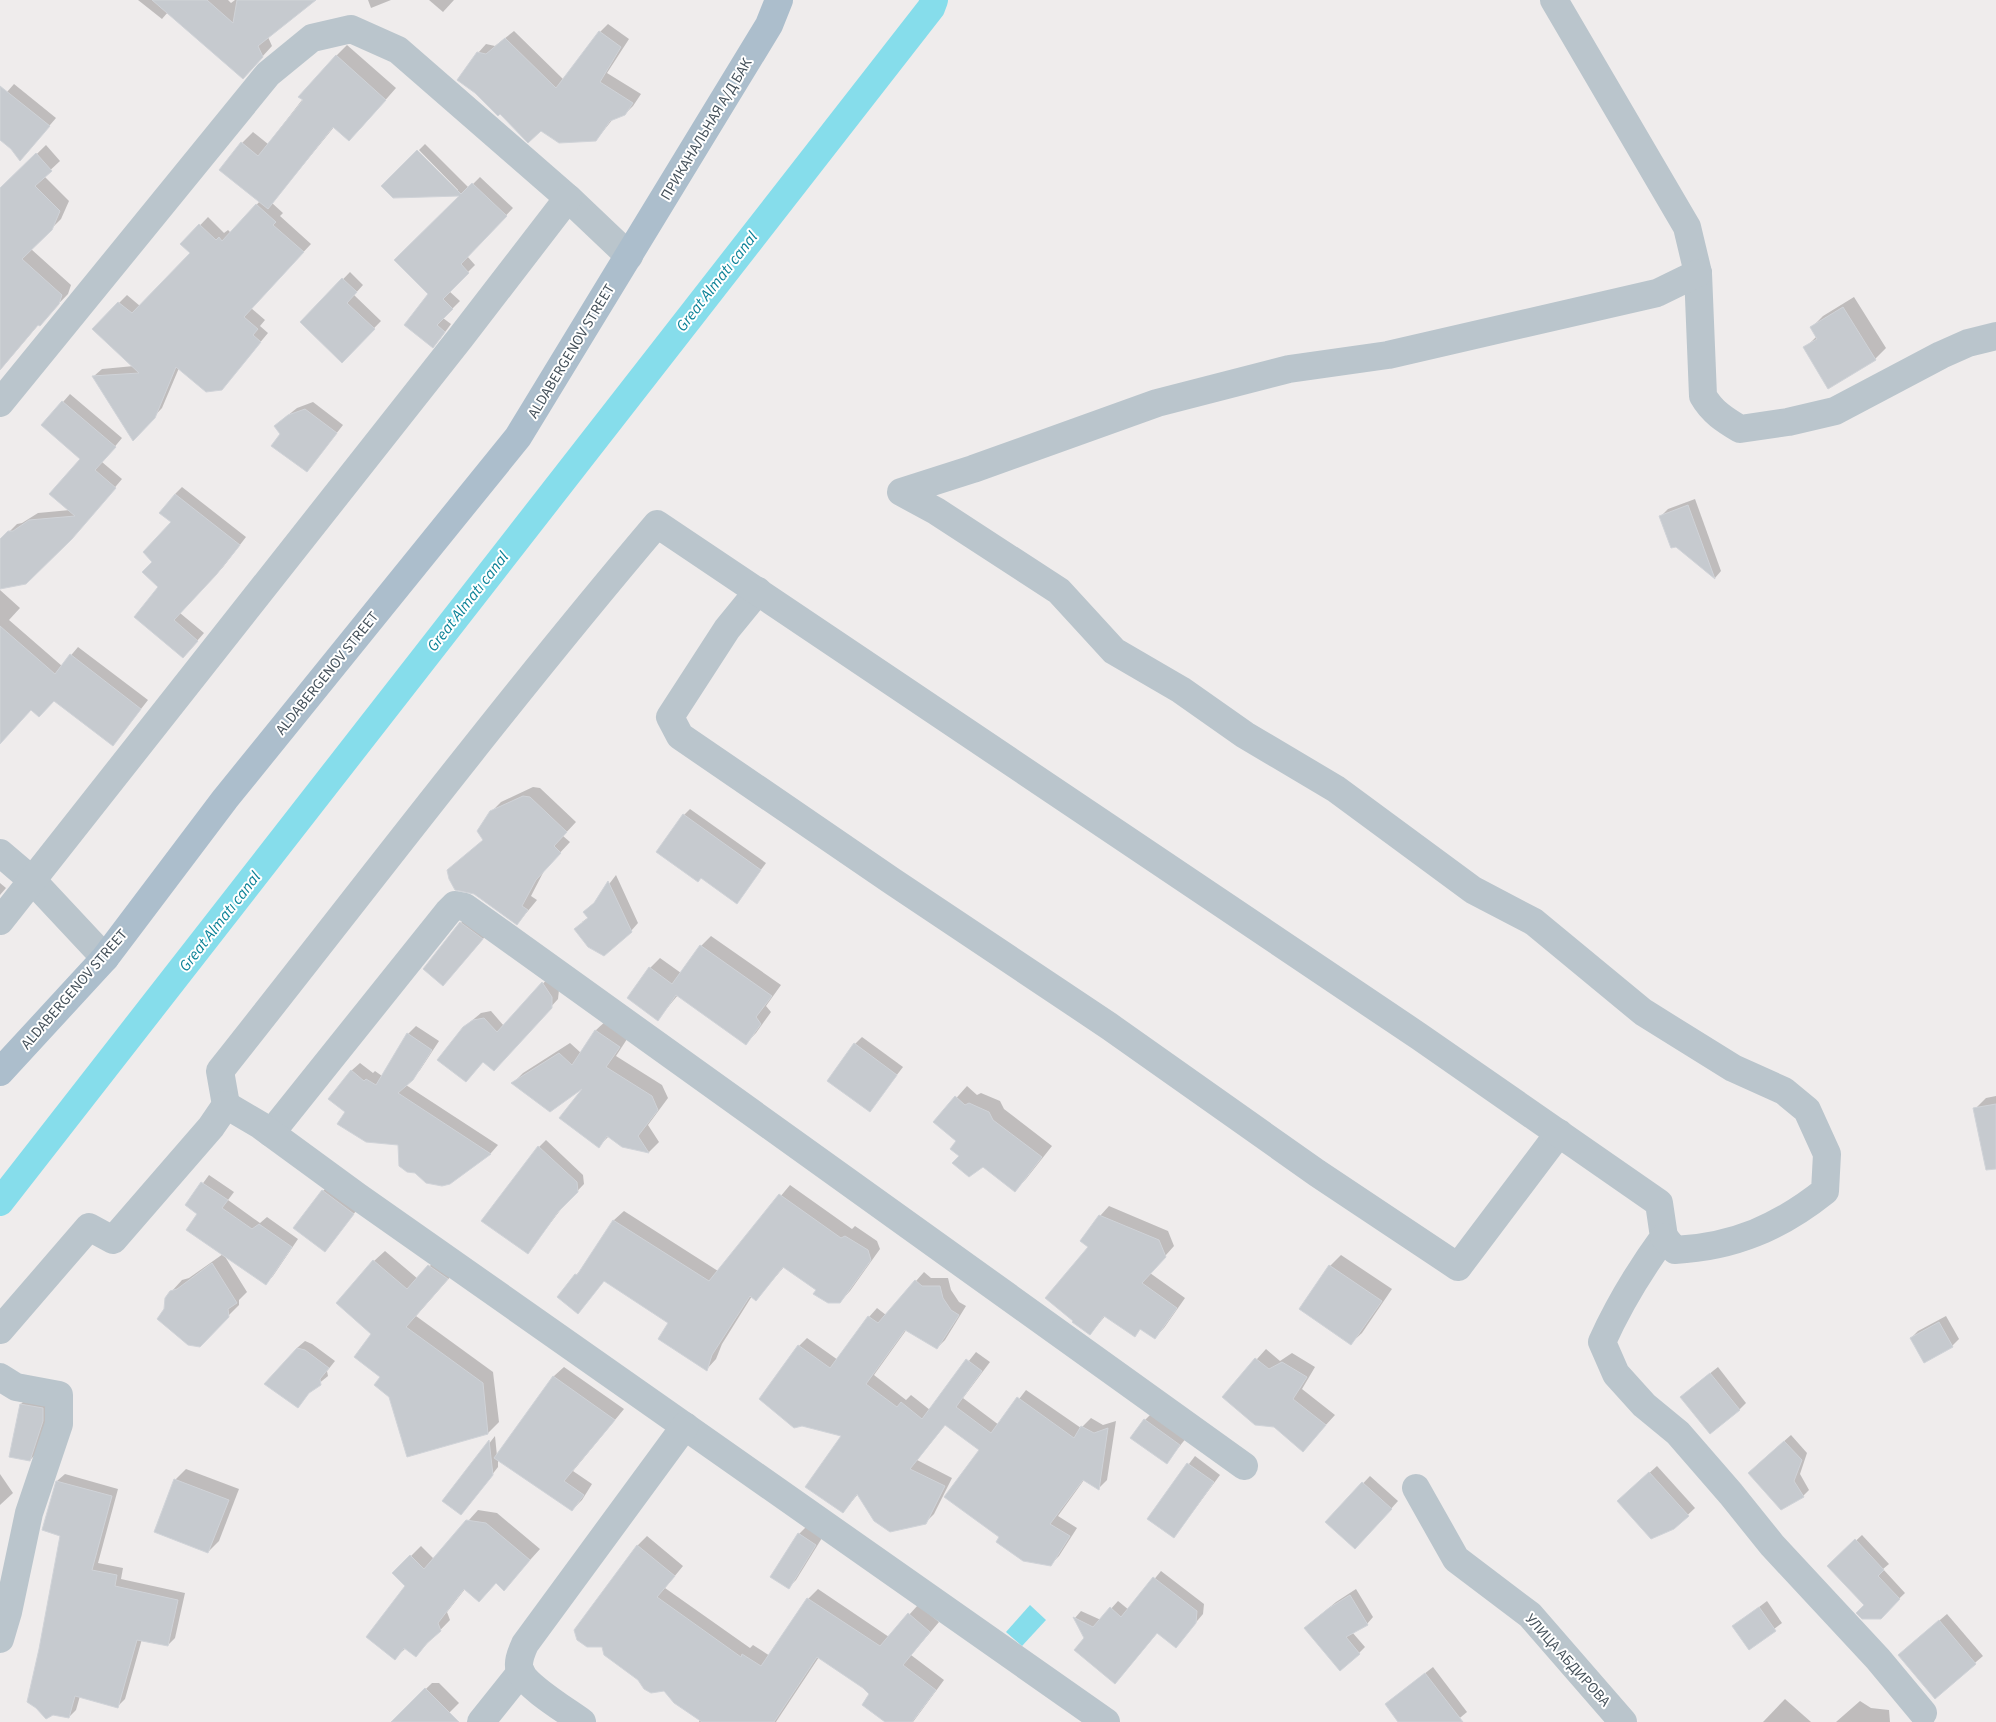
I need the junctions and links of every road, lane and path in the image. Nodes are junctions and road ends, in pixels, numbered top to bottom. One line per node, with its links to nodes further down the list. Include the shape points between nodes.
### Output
1 (778, 0): 4 (main road, ПРИКАНАЛЬНАЯ А/Д БАК, via 770,25)
2 (1554, 0): 5 (street, via 1687,227)
3 (568, 198): 4 (street); 7 (street, via 398,50 351,30 312,38 268,74); 10 (street)
4 (629, 256): 12 (main road, ALDABERGENOV STREET, via 518,438 225,799)
5 (1698, 273): 6 (street, via 1703,396 1710,408 1740,429 1835,411 1941,355); 17 (street, via 1657,294 1388,355 1289,368 1157,403 901,492 936,511 1058,592 1114,651 1336,789 1473,890 1534,922 1643,1012 1733,1068 1784,1091 1807,1110 1827,1154 1825,1191 1770,1228 1702,1249 1675,1250)
6 (1996, 336)
7 (0, 403)
8 (758, 591): 14 (street, via 658,524 220,1071); 16 (street); 16 (street, via 727,629 670,717 680,736 1109,1026 1317,1174 1458,1267)
9 (0, 853): 10 (street)
10 (33, 881): 11 (street); 12 (street)
11 (0, 921)
12 (105, 958): 13 (main road, ALDABERGENOV STREET)
13 (0, 1072)
14 (226, 1105): 15 (street); 18 (street, via 211,1127 113,1240 89,1227)
15 (271, 1133): 20 (street); 21 (street, via 448,912 455,905 465,906)
16 (1559, 1133): 17 (street, via 1659,1203)
17 (1664, 1237): 25 (street, via 1639,1272 1602,1342 1616,1374 1644,1405 1678,1433 1772,1545 1878,1659)
18 (0, 1330)
19 (0, 1377): 23 (street, via 16,1387 58,1395 59,1424 29,1513)
20 (685, 1426): 24 (street, via 525,1644 519,1658); 28 (street)
21 (1244, 1466)
22 (1416, 1488): 29 (street, УЛИЦА АБДИРОВА, via 1456,1559 1530,1615)
23 (0, 1639)
24 (520, 1672): 26 (street); 27 (street, via 529,1683)
25 (1923, 1713)
26 (481, 1722)
27 (582, 1722)
28 (1106, 1722)
29 (1623, 1722)

